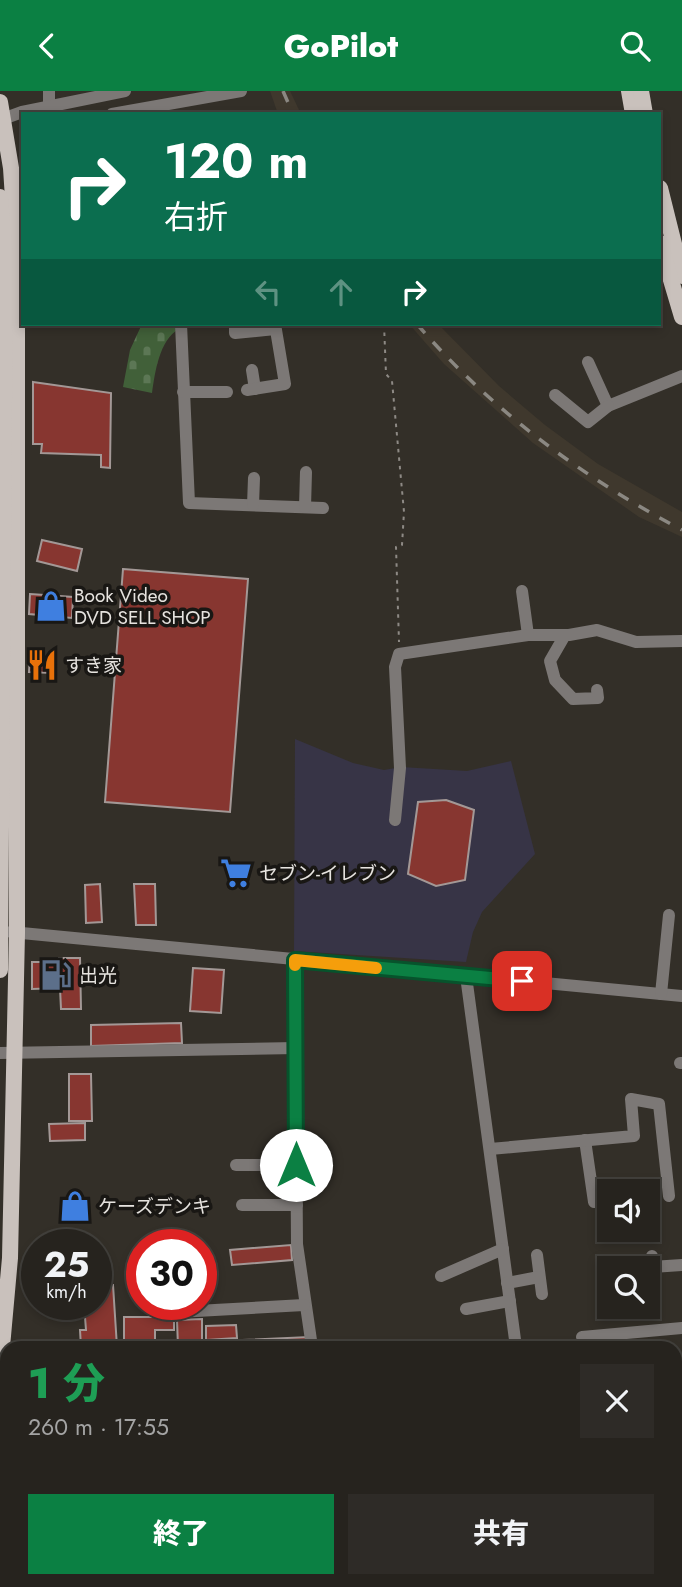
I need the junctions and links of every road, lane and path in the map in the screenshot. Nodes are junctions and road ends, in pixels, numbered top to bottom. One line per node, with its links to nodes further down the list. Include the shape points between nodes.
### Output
1 (49, 91): 7 (street)
2 (125, 91): 7 (street)
3 (241, 91): 8 (street)
4 (629, 91): 9 (main road)
5 (641, 91): 10 (main road)
6 (0, 102): 12 (main road)
7 (48, 110)
8 (123, 112)
9 (633, 112)
10 (645, 112)
11 (21, 115): 12 (street)
12 (2, 119): 16 (main road, via 14,204)
13 (661, 196): 15 (main road)
14 (0, 197): 16 (main road)
15 (668, 251): 17 (main road); 18 (main road)
16 (15, 259): 24 (main road)
17 (682, 276)
18 (682, 317)
19 (181, 326): 27 (street)
20 (234, 326): 21 (street, via 235,333)
21 (275, 326): 25 (street, via 285,384 251,389)
22 (384, 326): 40 (path, via 404,512 402,545 396,547)
23 (588, 362): 30 (street)
24 (4, 370): 44 (main road)
25 (252, 370)
26 (682, 376): 30 (street)
27 (183, 392): 28 (street); 33 (street, via 189,503)
28 (227, 392)
29 (555, 395): 30 (street, via 588,422)
30 (608, 406)
31 (306, 472): 34 (street)
32 (254, 478): 33 (street)
33 (253, 505): 34 (street)
34 (306, 507): 35 (street)
35 (323, 508)
36 (522, 591): 37 (street)
37 (528, 635): 38 (street); 40 (street)
38 (565, 635): 39 (street, via 597,630 636,642); 41 (street, via 550,661 555,680 573,699 598,698)
39 (682, 641)
40 (399, 654): 42 (street, via 394,667 400,768)
41 (597, 690)
42 (395, 820)
43 (669, 915): 48 (street)
44 (6, 932): 45 (street); 46 (main road); 51 (main road)
45 (295, 960): 47 (street); 50 (street)
46 (0, 970)
47 (466, 976): 48 (street); 53 (street)
48 (661, 994): 49 (street)
49 (682, 996)
50 (296, 1048): 51 (street); 55 (street)
51 (7, 1053): 62 (main road)
52 (585, 1140): 53 (street); 56 (street, via 634,1136 631,1099 659,1104); 57 (street)
53 (490, 1149): 60 (street)
54 (236, 1165): 55 (street)
55 (296, 1165): 58 (street)
56 (669, 1196)
57 (594, 1202)
58 (297, 1205): 59 (street); 70 (street)
59 (242, 1206)
60 (503, 1249): 65 (street); 67 (street)
61 (537, 1255): 66 (street)
62 (5, 1257): 75 (main road)
63 (682, 1265): 64 (street)
64 (660, 1266)
65 (442, 1276)
66 (539, 1277): 67 (street); 68 (street)
67 (507, 1283): 69 (street)
68 (542, 1294)
69 (510, 1301): 71 (street); 77 (street)
70 (304, 1305): 72 (street); 76 (street)
71 (466, 1309)
72 (217, 1310)
73 (682, 1328): 74 (street)
74 (582, 1337)
75 (1, 1341)
76 (312, 1341)
77 (515, 1341)

